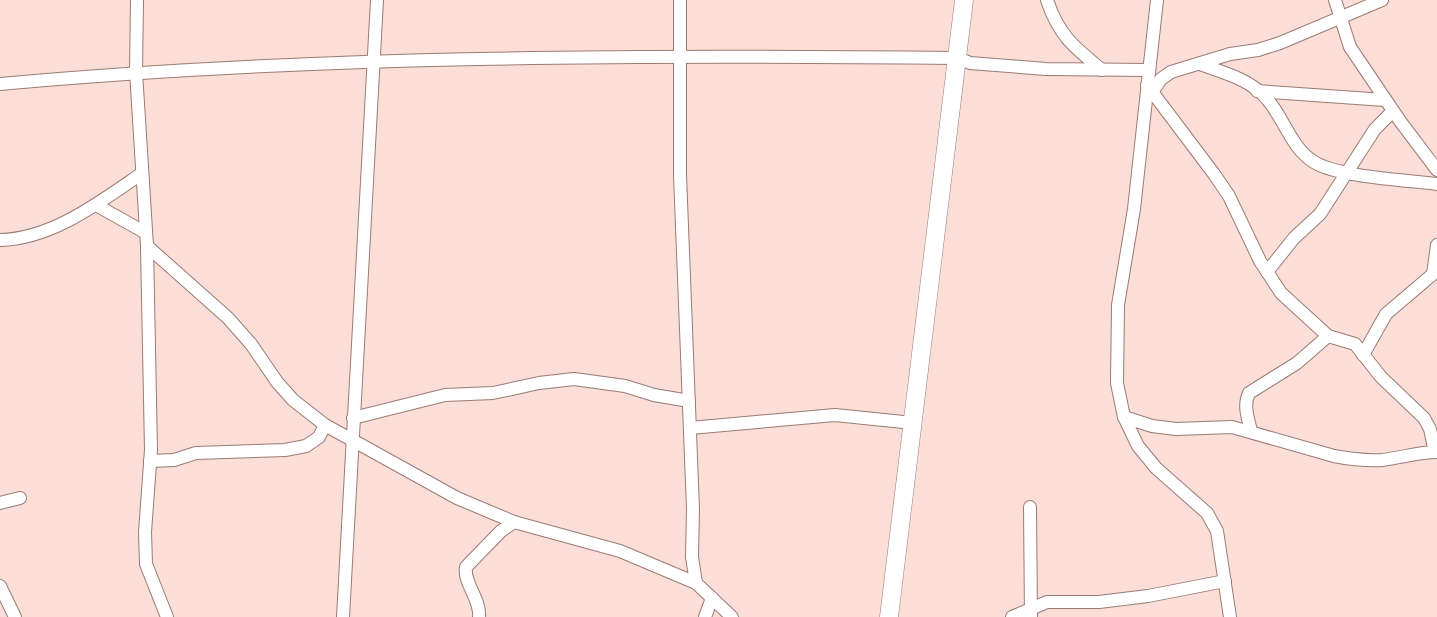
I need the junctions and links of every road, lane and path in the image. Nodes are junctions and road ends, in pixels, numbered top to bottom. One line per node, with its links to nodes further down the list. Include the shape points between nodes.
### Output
1 (136, 0): 16 (street)
2 (377, 0): 12 (street)
3 (680, 0): 10 (street)
4 (964, 0): 11 (main road)
5 (1047, 0): 14 (street, via 1061,32)
6 (1157, 0): 15 (street)
7 (1334, 0): 9 (street)
8 (1382, 0): 9 (street)
9 (1341, 16): 13 (street, via 1280,43); 20 (street, via 1350,47)
10 (681, 55): 11 (street); 12 (street); 34 (street, via 680,175)
11 (958, 58): 14 (street, via 970,64); 37 (main road)
12 (374, 61): 16 (street); 36 (street)
13 (1200, 64): 18 (street, via 1171,72); 19 (street, via 1247,82)
14 (1102, 70): 15 (street)
15 (1148, 70): 18 (street)
16 (136, 72): 17 (street); 24 (street)
17 (0, 84)
18 (1149, 88): 31 (street, via 1229,196); 35 (street, via 1118,304 1117,383)
19 (1257, 90): 20 (street); 23 (street, via 1267,98 1298,148 1308,158 1316,164)
20 (1385, 100): 21 (street)
21 (1393, 111): 22 (street); 23 (street, via 1374,128)
22 (1437, 170)
23 (1348, 172): 25 (street); 31 (street, via 1320,214 1294,238)
24 (141, 174): 26 (street); 27 (street)
25 (1437, 184)
26 (96, 205): 27 (street); 28 (street, via 42,232)
27 (146, 233): 30 (street)
28 (0, 240)
29 (1437, 245): 33 (street, via 1433,274 1386,314)
30 (147, 246): 38 (street, via 228,318 293,400); 43 (street)
31 (1267, 272): 32 (street, via 1282,293)
32 (1328, 336): 33 (street, via 1355,344); 40 (street, via 1296,363 1249,393 1246,412)
33 (1363, 355): 42 (street, via 1424,418)
34 (689, 401): 36 (street, via 625,386 574,379 540,382 493,393 445,396); 39 (street)
35 (1124, 417): 40 (street, via 1176,429 1232,426); 48 (street, via 1138,446 1156,468 1208,513 1217,531)
36 (353, 418): 41 (street)
37 (913, 423): 39 (street, via 835,415); 59 (main road)
38 (325, 425): 41 (street); 43 (street, via 319,437 306,446 285,450 196,453 174,460)
39 (690, 428): 49 (street, via 692,557)
40 (1251, 431): 42 (street, via 1349,459 1384,460)
41 (352, 439): 47 (street, via 457,498); 55 (street)
42 (1436, 452)
43 (150, 461): 54 (street, via 146,564)
44 (20, 498): 45 (street)
45 (0, 503)
46 (1030, 508): 52 (street)
47 (514, 522): 49 (street, via 620,551); 56 (street, via 466,567 479,604)
48 (1225, 581): 52 (street, via 1099,602 1047,602); 61 (street)
49 (696, 583): 51 (street)
50 (0, 586): 53 (street)
51 (712, 598): 57 (street); 58 (street)
52 (1032, 612): 60 (street)
53 (15, 617)
54 (167, 617)
55 (343, 617)
56 (479, 617)
57 (705, 617)
58 (732, 617)
59 (889, 617)
60 (1012, 617)
61 (1230, 617)

